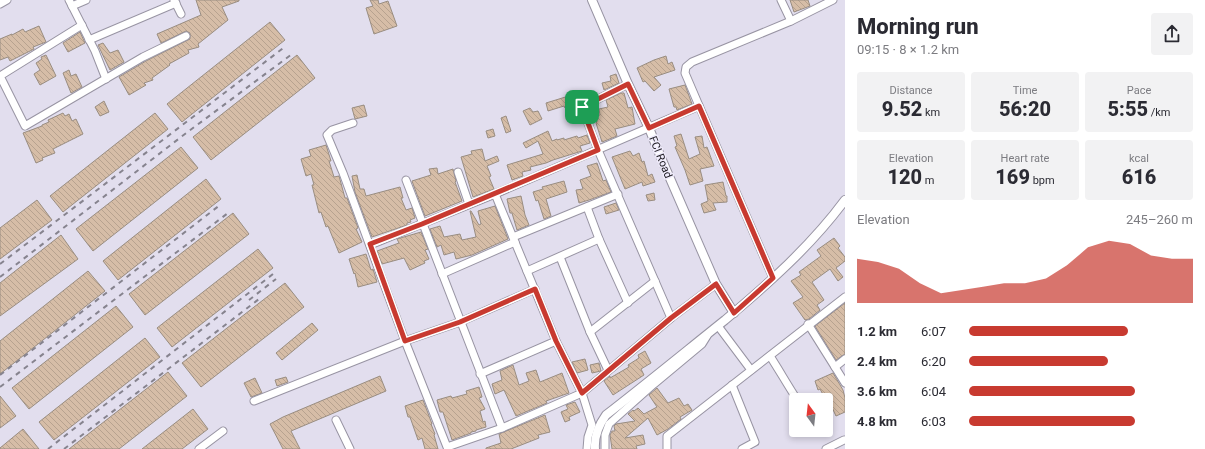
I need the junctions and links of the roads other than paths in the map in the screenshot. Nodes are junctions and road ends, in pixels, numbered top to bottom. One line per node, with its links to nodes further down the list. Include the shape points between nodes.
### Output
1 (7, 0): 8 (street)
2 (86, 0): 7 (street)
3 (592, 0): 16 (street, FCI Road)
4 (781, 0): 10 (street)
5 (833, 0): 10 (street)
6 (175, 1): 9 (street); 13 (street)
7 (71, 3): 11 (street)
8 (0, 4)
9 (181, 14)
10 (791, 21): 17 (street, via 692,62 686,67 685,73)
11 (82, 25): 13 (street); 14 (street)
12 (186, 36): 15 (street)
13 (90, 40): 15 (street)
14 (0, 76): 15 (street, via 25,126)
15 (106, 79)
16 (628, 84): 19 (street, FCI Road); 20 (street, via 582,107)
17 (699, 106): 19 (street); 35 (street)
18 (353, 122): 31 (street, via 332,130 327,135)
19 (649, 128): 20 (street); 37 (street, FCI Road)
20 (598, 150): 23 (street); 24 (street)
21 (458, 172): 26 (street)
22 (406, 180): 28 (street)
23 (495, 194): 26 (street); 29 (street)
24 (618, 194): 27 (street); 36 (street)
25 (845, 200): 35 (street, via 828,224)
26 (469, 204): 28 (street)
27 (588, 207): 29 (street); 30 (street)
28 (422, 224): 31 (street); 34 (street)
29 (514, 239): 33 (street); 34 (street)
30 (599, 239): 32 (street); 40 (street)
31 (370, 244): 48 (street)
32 (560, 257): 33 (street); 46 (street)
33 (527, 271): 38 (street)
34 (442, 274): 43 (street)
35 (773, 278): 41 (street)
36 (655, 281): 40 (street); 42 (street)
37 (716, 284): 41 (street, FCI Road); 42 (street)
38 (535, 289): 43 (street); 49 (street)
39 (845, 297): 44 (street)
40 (628, 303): 46 (street)
41 (734, 313): 45 (street)
42 (671, 318): 53 (street)
43 (460, 322): 48 (street); 55 (street)
44 (808, 324): 50 (street); 52 (street)
45 (718, 326): 47 (street); 54 (street)
46 (590, 332): 53 (street)
47 (709, 333): 68 (street, via 606,415 598,425); 69 (street, via 702,344 609,424 605,435)
48 (405, 341): 60 (street); 62 (street, via 447,447)
49 (556, 341): 55 (street); 58 (street)
50 (770, 356): 54 (street); 59 (street)
51 (845, 359): 52 (street)
52 (835, 367): 56 (street)
53 (608, 370): 58 (street)
54 (751, 370): 57 (street)
55 (480, 374): 62 (street)
56 (845, 383)
57 (732, 385): 70 (street, via 667,436); 71 (street, via 755,442)
58 (582, 393): 62 (street); 67 (street, via 592,425)
59 (792, 393)
60 (254, 401)
61 (336, 420): 66 (street)
62 (502, 428)
63 (223, 431): 65 (street)
64 (844, 440): 72 (street)
65 (199, 449)
66 (350, 449)
67 (587, 449)
68 (595, 449)
69 (605, 449)
70 (667, 449)
71 (742, 449)
72 (826, 449)

